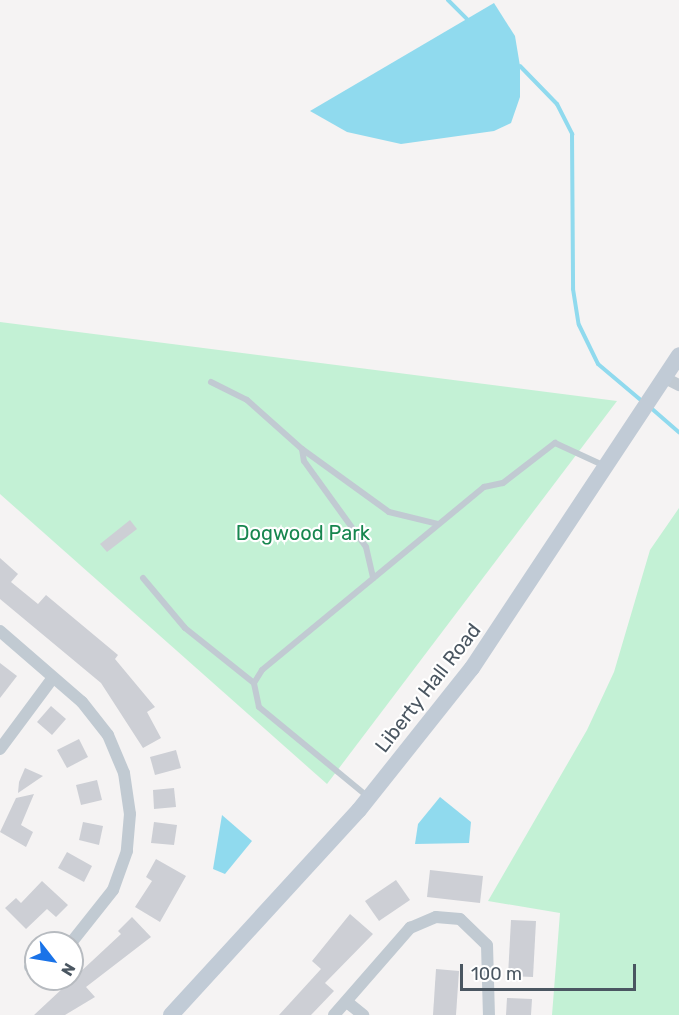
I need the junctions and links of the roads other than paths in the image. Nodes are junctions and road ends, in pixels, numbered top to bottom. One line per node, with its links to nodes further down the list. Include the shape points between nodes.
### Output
1 (679, 355): 3 (main road, Liberty Hall Road)
2 (211, 382): 4 (lane, via 247,400)
3 (672, 382): 5 (main road, Liberty Hall Road)
4 (302, 449): 6 (lane, via 389,512); 8 (lane, via 304,462 366,547)
5 (608, 467): 6 (lane, via 555,443 503,483 484,487); 13 (main road, Liberty Hall Road, via 479,658)
6 (438, 525): 8 (lane)
7 (143, 578): 11 (lane, via 185,628)
8 (373, 578): 11 (lane, via 262,670)
9 (0, 631): 10 (street)
10 (52, 679): 12 (street); 14 (street, via 82,702 108,735 124,773 130,814 127,851 113,890)
11 (254, 683): 13 (lane, via 253,695 266,716)
12 (0, 749)
13 (369, 797): 16 (main road, Liberty Hall Road)
14 (81, 931)
15 (347, 1002): 17 (street); 18 (street); 19 (street, via 410,928 436,916 460,919 487,945)
16 (171, 1015)
17 (334, 1015)
18 (363, 1015)
19 (489, 1015)

